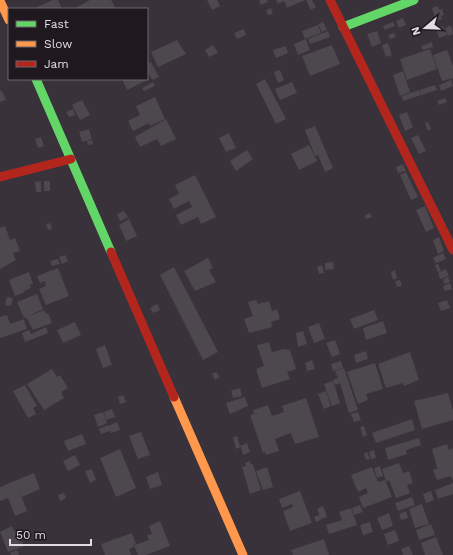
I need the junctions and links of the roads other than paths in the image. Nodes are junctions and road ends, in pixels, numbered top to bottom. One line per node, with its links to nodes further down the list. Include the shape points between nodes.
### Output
1 (330, 0): 5 (street)
2 (414, 0): 5 (street)
3 (0, 1): 4 (street)
4 (8, 18)
5 (343, 27): 9 (street)
6 (36, 80): 7 (street)
7 (71, 160): 8 (street); 10 (street)
8 (0, 177)
9 (453, 250)
10 (243, 555)

